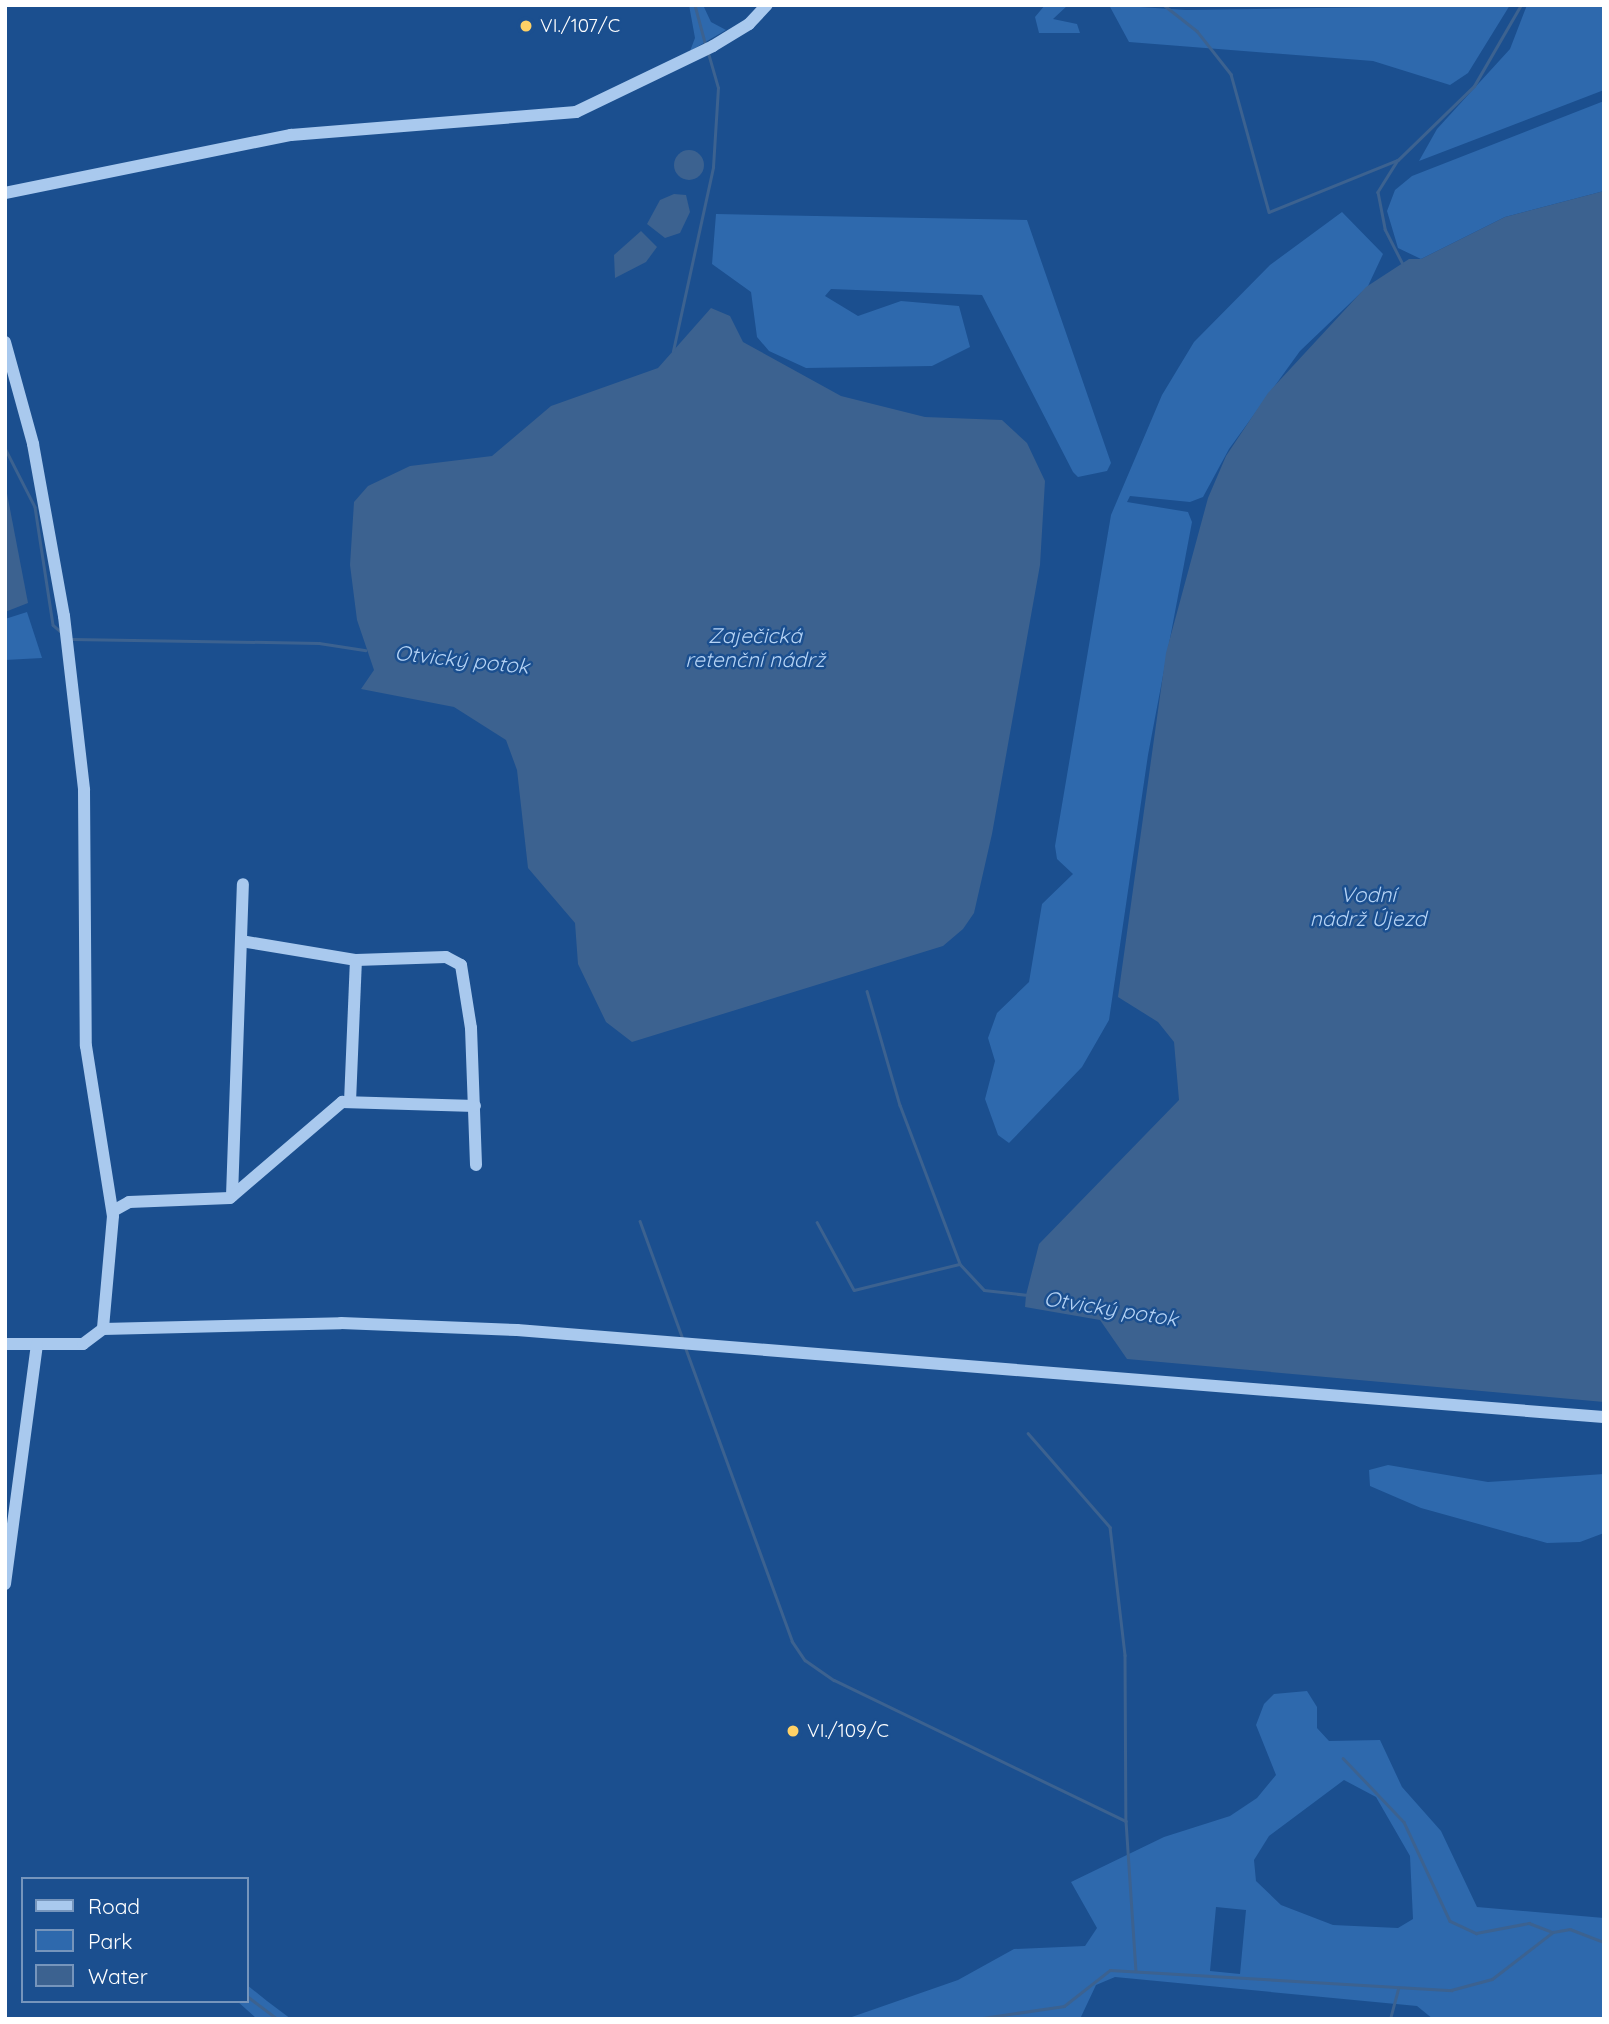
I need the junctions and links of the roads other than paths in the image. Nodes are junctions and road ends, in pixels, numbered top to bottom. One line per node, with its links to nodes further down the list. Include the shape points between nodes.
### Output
1 (766, 5): 2 (street, via 750,24 707,49 615,99 567,115 291,135)
2 (5, 193)
3 (5, 342): 11 (street, via 33,444 67,645 89,886 86,1046)
4 (243, 884): 5 (street)
5 (241, 941): 6 (street); 10 (street)
6 (356, 960): 7 (street); 8 (street, via 446,957 461,965)
7 (350, 1102): 8 (street); 10 (street, via 329,1107)
8 (475, 1106): 9 (street)
9 (476, 1165)
10 (232, 1196): 11 (street, via 129,1202)
11 (113, 1211): 12 (street)
12 (103, 1329): 14 (street, via 83,1343); 15 (street, via 341,1323 678,1344)
13 (5, 1344): 14 (street)
14 (37, 1345): 16 (street)
15 (1604, 1418)
16 (5, 1584)

